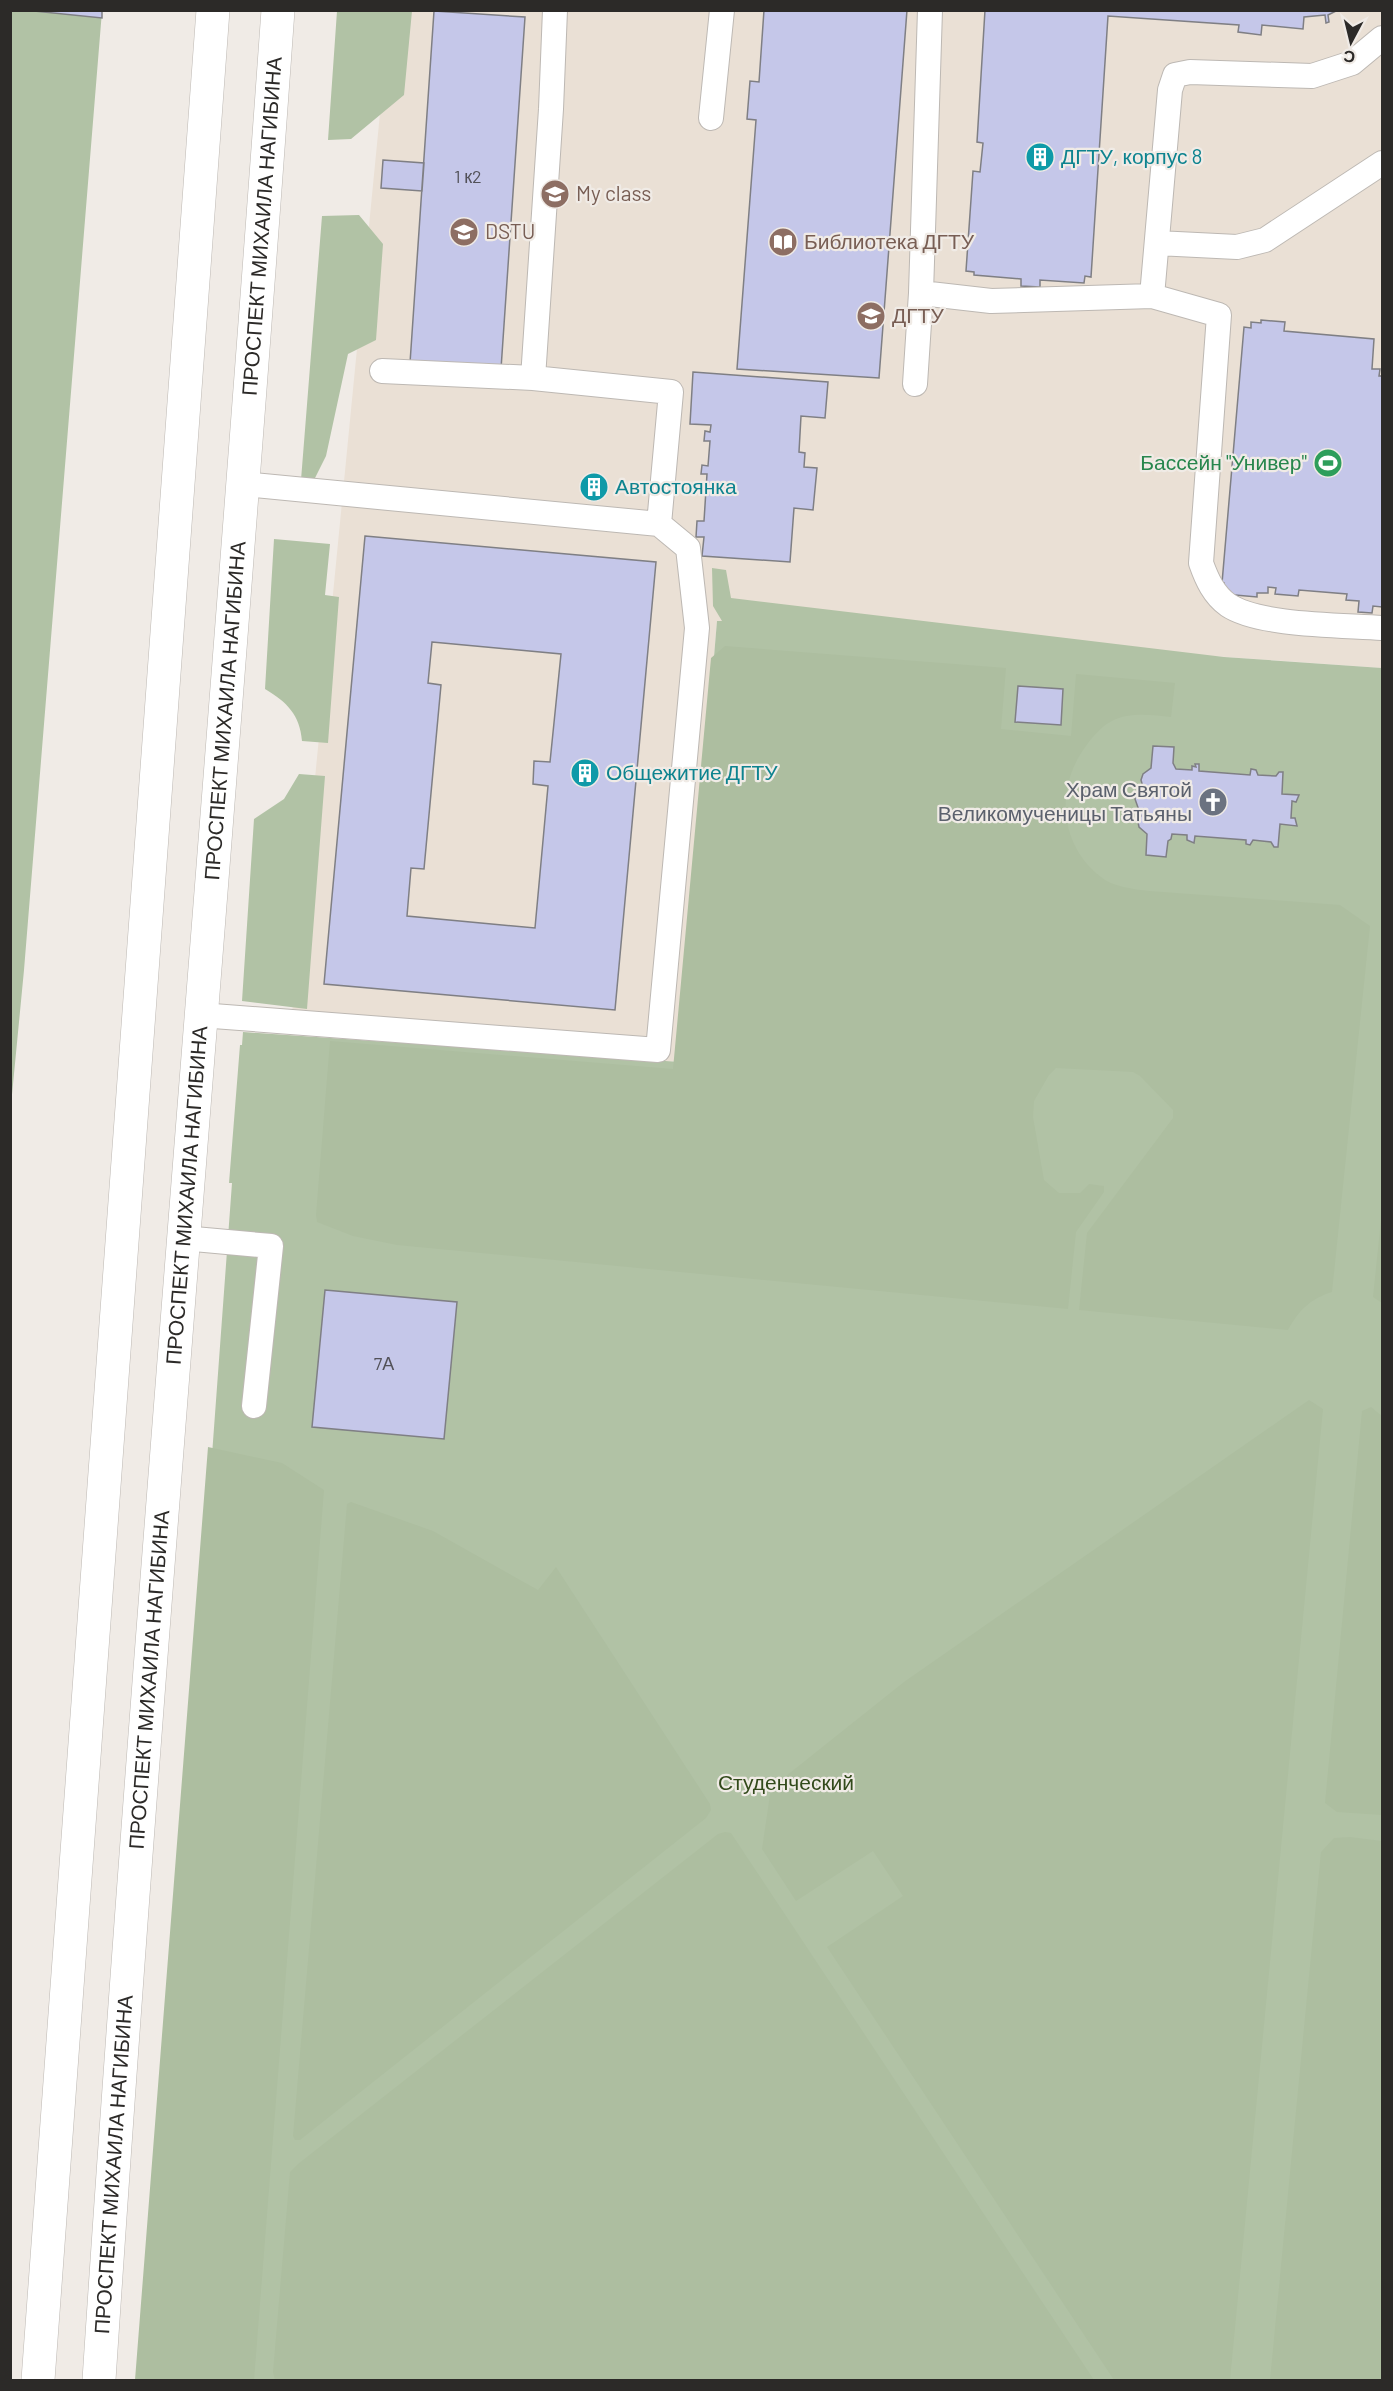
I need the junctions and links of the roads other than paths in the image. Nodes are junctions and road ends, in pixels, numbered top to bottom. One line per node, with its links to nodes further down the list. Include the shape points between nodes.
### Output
1 (213, 10): 21 (main road)
2 (278, 10): 15 (main road, ПРОСПЕКТ МИХАИЛА НАГИБИНА)
3 (555, 10): 13 (lane)
4 (722, 10): 7 (lane)
5 (930, 10): 10 (lane)
6 (1383, 38): 9 (lane, via 1352,63 1312,76 1190,72 1175,75 1170,90)
7 (711, 118)
8 (1383, 163): 9 (lane, via 1265,240 1237,247)
9 (1157, 243): 11 (lane)
10 (921, 293): 11 (lane, via 992,302); 14 (lane)
11 (1152, 296): 17 (lane, via 1219,315 1201,563 1208,584 1228,605 1260,619)
12 (382, 371): 13 (lane)
13 (533, 378): 16 (lane, via 671,392)
14 (915, 384)
15 (243, 484): 16 (lane); 18 (main road, ПРОСПЕКТ МИХАИЛА НАГИБИНА)
16 (659, 524): 18 (lane, via 688,548 697,628 658,1050)
17 (1383, 628)
18 (200, 1015): 19 (main road, ПРОСПЕКТ МИХАИЛА НАГИБИНА)
19 (183, 1238): 20 (lane, via 271,1246); 22 (main road, ПРОСПЕКТ МИХАИЛА НАГИБИНА)
20 (254, 1406)
21 (38, 2380)
22 (99, 2380)

